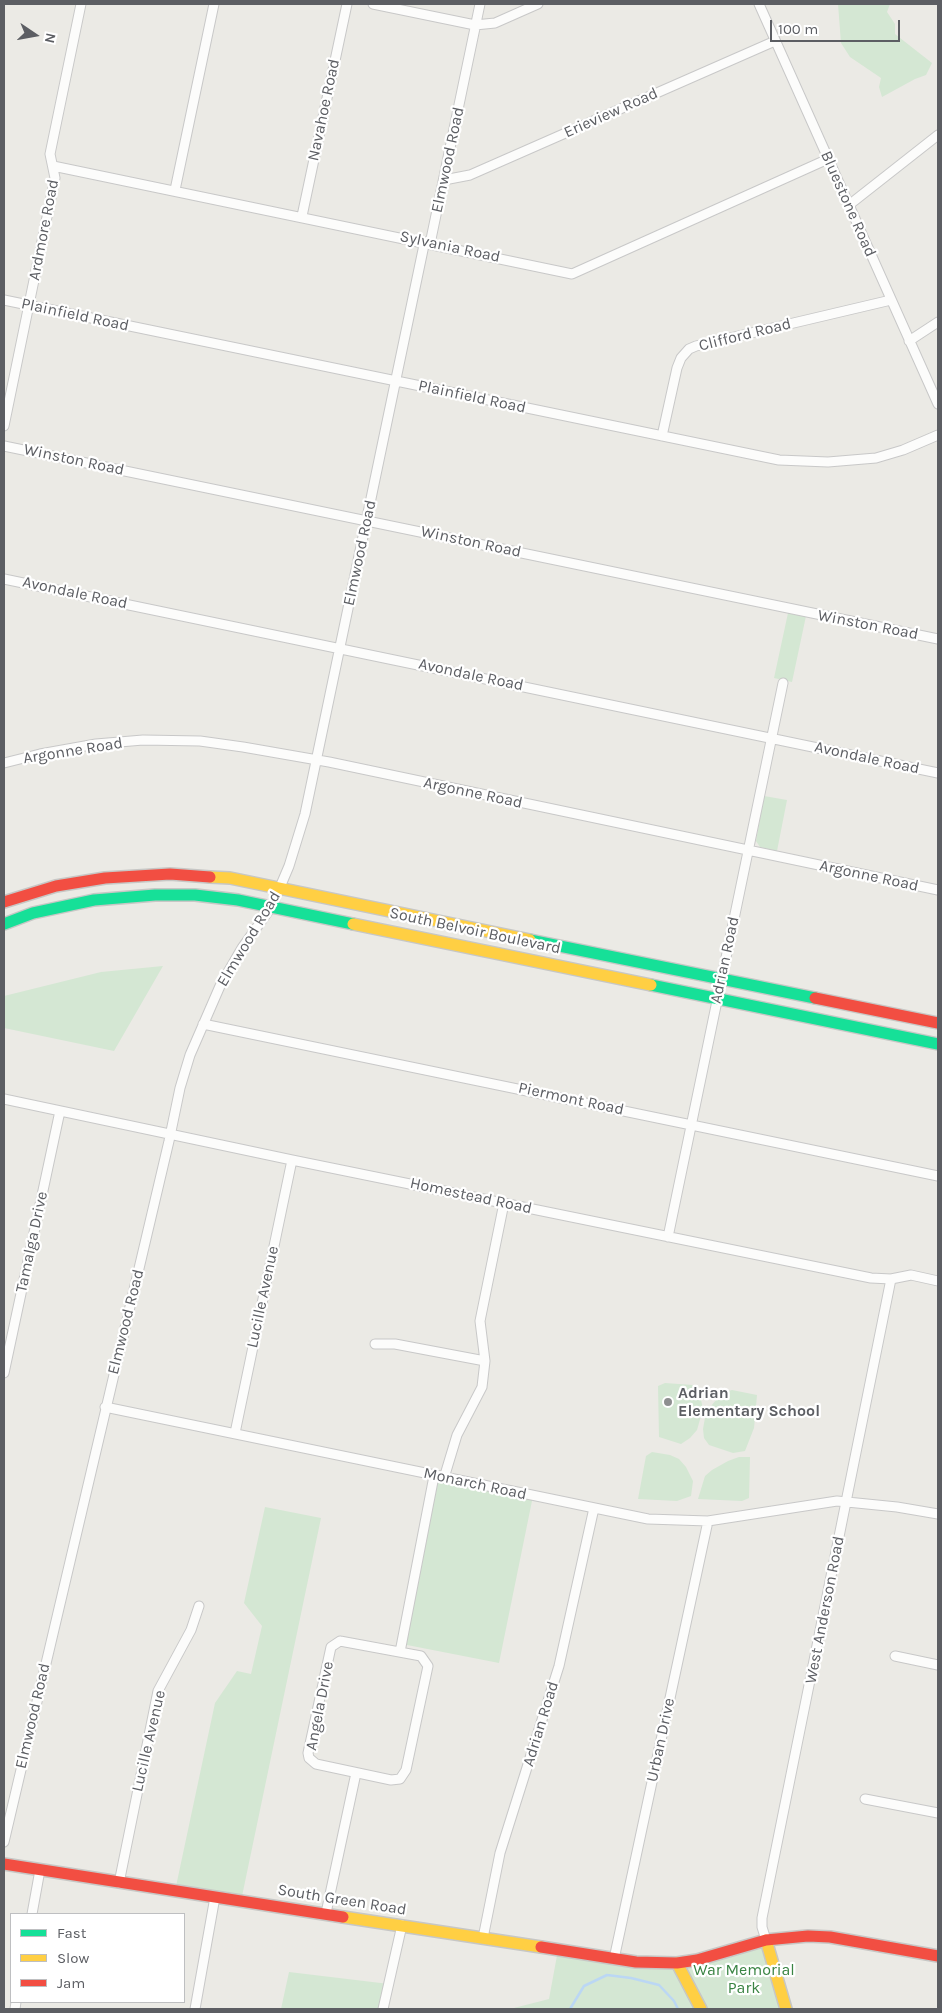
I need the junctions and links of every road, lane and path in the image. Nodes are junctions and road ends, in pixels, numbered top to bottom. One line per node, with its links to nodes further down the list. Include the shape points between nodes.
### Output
1 (81, 4): 12 (street, Ardmore Road, via 50,154)
2 (214, 4): 14 (street)
3 (347, 4): 16 (street, Navahoe Road)
4 (373, 4): 8 (street)
5 (480, 4): 8 (street, Elmwood Road)
6 (538, 4): 8 (street, via 495,23)
7 (759, 4): 9 (street, Bluestone Road)
8 (476, 25): 13 (street, Elmwood Road)
9 (776, 41): 11 (street, Bluestone Road); 13 (street, Erieview Road, via 470,175)
10 (938, 135): 15 (street)
11 (828, 159): 15 (street, Bluestone Road); 17 (street, Sylvania Road, via 572,274)
12 (53, 166): 14 (street, Sylvania Road); 20 (street, Ardmore Road, via 55,178)
13 (444, 180): 17 (street, Elmwood Road, via 432,239)
14 (175, 190): 16 (street, Sylvania Road)
15 (849, 205): 19 (street, Bluestone Road)
16 (302, 216): 17 (street, Sylvania Road)
17 (427, 242): 23 (street, Elmwood Road)
18 (4, 300): 20 (street, Plainfield Road)
19 (891, 300): 22 (street, Bluestone Road); 27 (street, Clifford Road, via 689,349 677,368)
20 (29, 305): 23 (street, Plainfield Road); 25 (street, Ardmore Road)
21 (938, 322): 22 (street)
22 (909, 342): 24 (street, Bluestone Road)
23 (395, 381): 27 (street, Plainfield Road); 29 (street, Elmwood Road)
24 (938, 404)
25 (4, 426)
26 (938, 435): 27 (street, Plainfield Road, via 886,456 815,462 760,457)
27 (662, 436)
28 (4, 446): 29 (street, Winston Road)
29 (367, 520): 31 (street, Winston Road); 32 (street, Elmwood Road)
30 (4, 579): 32 (street, Avondale Road)
31 (938, 639)
32 (339, 648): 34 (street, Avondale Road); 35 (street, Elmwood Road)
33 (783, 683): 34 (street, Adrian Road)
34 (770, 738): 37 (street, Avondale Road); 38 (street, Adrian Road)
35 (318, 760): 36 (street, Argonne Road, via 200,741 143,740 77,747); 38 (street, Argonne Road); 39 (street, Elmwood Road, via 297,843)
36 (4, 764)
37 (938, 773)
38 (748, 851): 40 (street, Argonne Road); 44 (street, Adrian Road)
39 (280, 887): 41 (street, South Belvoir Boulevard, via 230,878 170,874 105,878 56,886); 42 (street, Elmwood Road); 44 (street, South Belvoir Boulevard)
40 (938, 890)
41 (4, 902)
42 (272, 906): 43 (street, South Belvoir Boulevard, via 195,895 138,896 64,905); 45 (street, South Belvoir Boulevard); 47 (street, Elmwood Road, via 242,948)
43 (4, 924)
44 (721, 978): 45 (street, Adrian Road); 46 (street, South Belvoir Boulevard)
45 (717, 998): 48 (street, South Belvoir Boulevard); 51 (street, Adrian Road)
46 (938, 1023)
47 (203, 1024): 51 (street, Piermont Road); 52 (street, Elmwood Road, via 180,1088)
48 (938, 1044)
49 (4, 1099): 50 (street, Homestead Road)
50 (60, 1111): 52 (street, Homestead Road); 61 (street, Tamalga Drive)
51 (692, 1124): 54 (street, Piermont Road); 56 (street, Adrian Road)
52 (171, 1134): 53 (street, Homestead Road); 62 (street, Elmwood Road)
53 (292, 1160): 55 (street, Homestead Road); 63 (street, Lucille Avenue)
54 (938, 1176)
55 (504, 1203): 56 (street, Homestead Road); 60 (street, via 481,1316)
56 (668, 1237): 57 (street, Homestead Road, via 871,1278)
57 (891, 1279): 58 (street, Homestead Road, via 911,1276); 66 (street, West Anderson Road)
58 (938, 1281)
59 (374, 1344): 60 (street, via 395,1344)
60 (485, 1362): 65 (street, via 482,1387 457,1435)
61 (4, 1374)
62 (105, 1407): 63 (street, Monarch Road); 77 (street, Elmwood Road)
63 (235, 1433): 64 (street, Monarch Road)
64 (434, 1476): 65 (street, Monarch Road); 71 (street)
65 (444, 1478): 67 (street, Monarch Road)
66 (847, 1501): 68 (street, Monarch Road); 69 (street, Monarch Road); 86 (street, West Anderson Road, via 762,1918)
67 (594, 1508): 69 (street, Monarch Road, via 648,1519); 85 (street, Adrian Road, via 559,1666 502,1846)
68 (938, 1514)
69 (708, 1521): 88 (street, Urban Drive)
70 (199, 1606): 80 (street, Lucille Avenue, via 158,1691)
71 (400, 1652): 74 (street, Angela Drive, via 421,1656 428,1666 406,1770 396,1781); 74 (street, Angela Drive, via 340,1641 331,1647 308,1753 316,1764)
72 (896, 1656): 73 (street)
73 (938, 1664)
74 (356, 1774): 83 (street)
75 (865, 1799): 76 (street)
76 (938, 1813)
77 (4, 1842)
78 (4, 1864): 79 (street, South Green Road)
79 (40, 1870): 80 (street, South Green Road); 82 (street)
80 (119, 1882): 81 (street, South Green Road)
81 (215, 1897): 83 (street, South Green Road); 90 (street)
82 (32, 1913)
83 (326, 1913): 84 (street, South Green Road)
84 (402, 1925): 85 (street, South Green Road); 91 (street)
85 (484, 1938): 88 (street, South Green Road)
86 (766, 1940): 87 (street, South Green Road, via 830,1937); 89 (street, South Green Road, via 711,1957); 93 (street)
87 (938, 1956)
88 (614, 1959): 89 (street, South Green Road)
89 (677, 1963): 92 (street)
90 (195, 2009)
91 (383, 2009)
92 (701, 2009)
93 (786, 2009)

